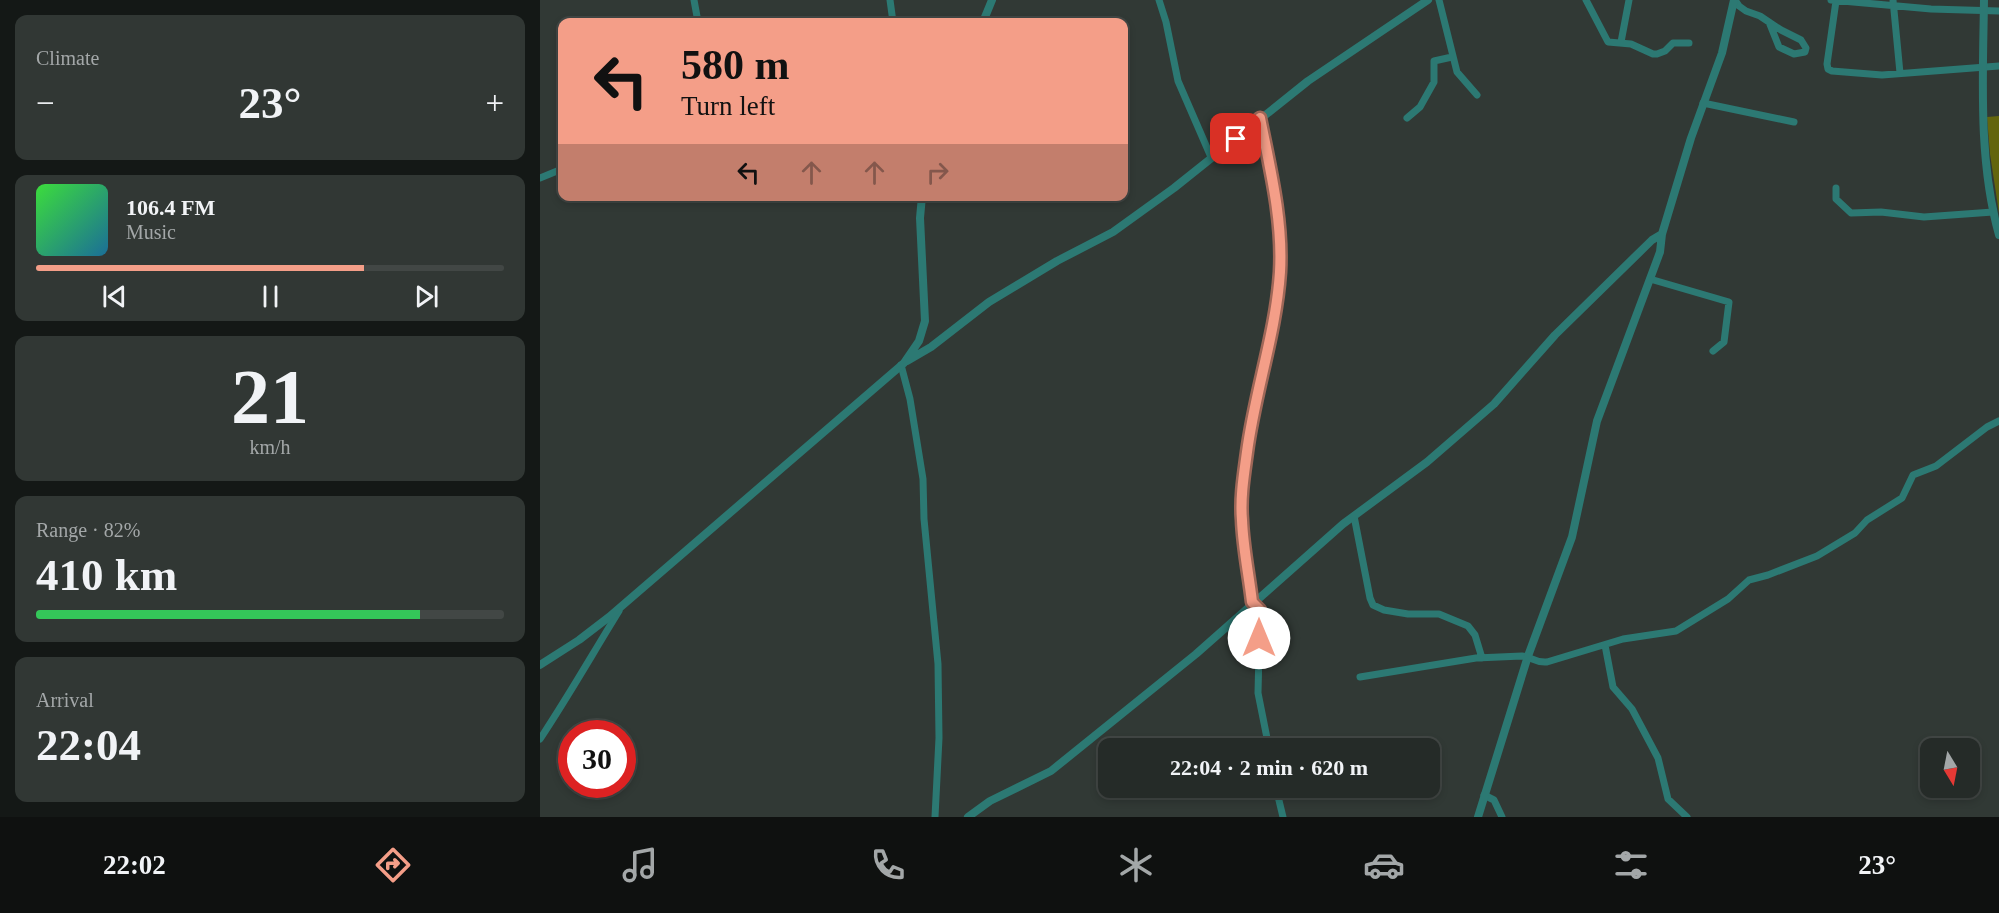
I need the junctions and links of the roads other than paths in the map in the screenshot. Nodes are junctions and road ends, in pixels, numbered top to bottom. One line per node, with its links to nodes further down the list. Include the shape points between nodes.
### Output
1 (694, 0): 16 (street)
2 (890, 0): 17 (street)
3 (992, 0): 18 (street)
4 (1159, 0): 31 (street, via 1178,81)
5 (1428, 0): 28 (street, via 1325,68)
6 (1439, 0): 22 (street)
7 (1586, 0): 20 (street, via 1606,40)
8 (1629, 0): 20 (street)
9 (1735, 0): 19 (street, via 1746,11); 27 (street, via 1722,53)
10 (1831, 0): 12 (street)
11 (1984, 0): 15 (street)
12 (1836, 1): 13 (street); 25 (street, via 1828,69 1860,75)
13 (1893, 3): 15 (street); 25 (street)
14 (1999, 11): 15 (street)
15 (1984, 12): 24 (street)
16 (697, 18)
17 (892, 18)
18 (985, 18)
19 (1769, 22): 19 (street, via 1779,47 1794,54 1805,52 1801,40)
20 (1621, 42): 21 (street, via 1657,54 1673,43)
21 (1689, 43)
22 (1452, 57): 26 (street, via 1460,76); 29 (street, via 1434,61 1434,82 1420,107)
23 (1999, 66): 24 (street)
24 (1983, 67): 25 (street); 38 (street)
25 (1900, 73)
26 (1477, 95)
27 (1703, 103): 30 (street); 39 (street)
28 (1260, 118): 31 (street); 46 (street, via 1279,218 1281,257 1275,313 1247,451 1242,503)
29 (1407, 118)
30 (1794, 122)
31 (1211, 157): 43 (street, via 1113,232 989,302)
32 (558, 171): 33 (street)
33 (540, 178)
34 (1836, 188): 38 (street, via 1836,199 1851,213 1924,217)
35 (918, 201): 37 (street)
36 (921, 201): 37 (street)
37 (920, 209): 43 (street, via 925,321 922,335)
38 (1993, 212): 40 (street)
39 (1662, 234): 41 (street); 45 (street, via 1555,335 1494,404 1427,462)
40 (1999, 235)
41 (1650, 279): 42 (street, via 1729,302 1724,342); 49 (street, via 1596,421 1572,537)
42 (1713, 351)
43 (902, 364): 47 (street); 57 (street, via 923,479 938,664)
44 (1999, 421): 48 (street, via 1936,466 1913,475 1902,498 1822,553 1749,579 1722,603 1676,631)
45 (1354, 516): 46 (street); 50 (street, via 1373,605 1408,614 1439,614 1468,627 1477,639)
46 (1252, 602): 53 (street, via 1260,610 1258,693); 58 (street, via 1181,666 1051,771 998,796)
47 (623, 606): 51 (street); 54 (street)
48 (1605, 645): 49 (street, via 1547,662 1536,662); 62 (street, via 1613,687 1629,705 1658,758 1668,799)
49 (1528, 656): 50 (street); 55 (street)
50 (1482, 658): 52 (street)
51 (540, 665)
52 (1360, 677)
53 (1267, 738)
54 (540, 739)
55 (1484, 795): 60 (street); 61 (street, via 1494,800)
56 (1278, 798): 59 (street)
57 (934, 817)
58 (968, 817)
59 (1283, 817)
60 (1478, 817)
61 (1502, 817)
62 (1687, 817)

